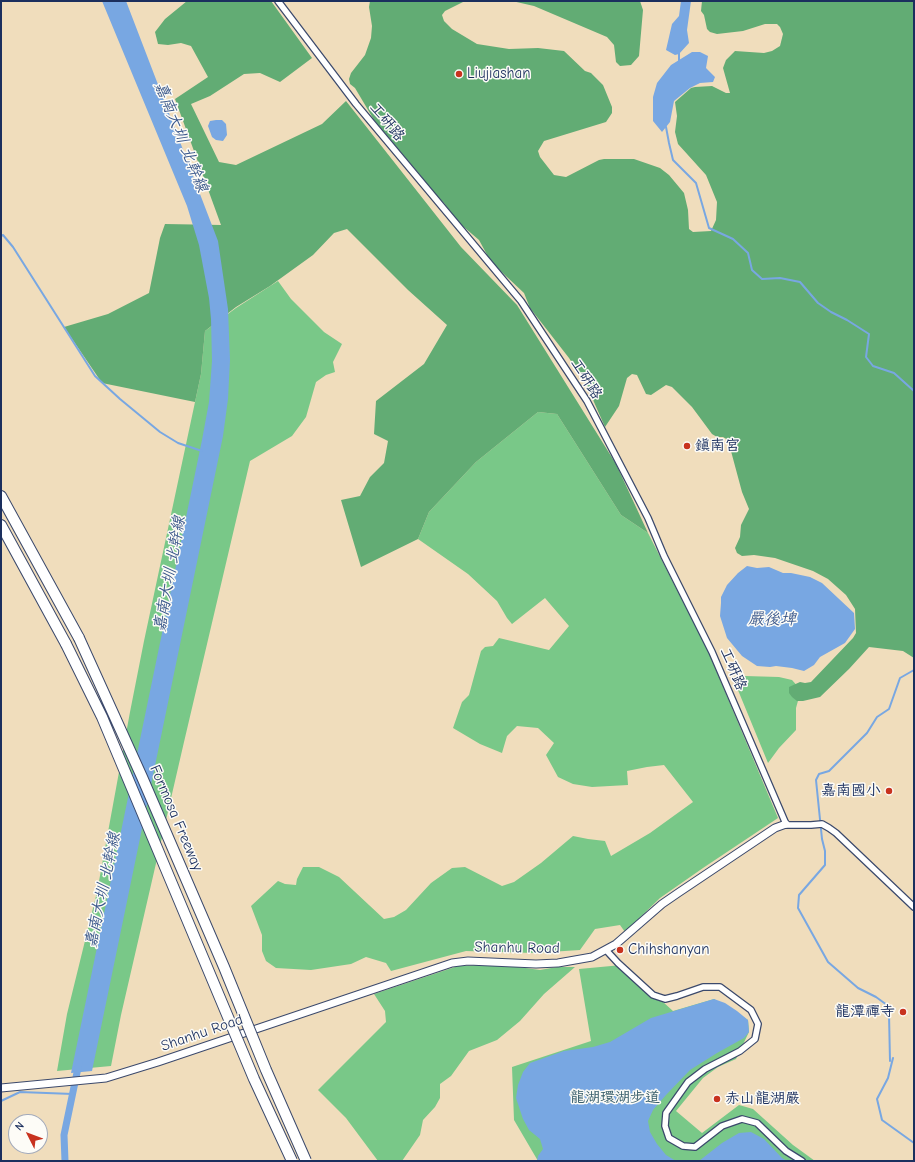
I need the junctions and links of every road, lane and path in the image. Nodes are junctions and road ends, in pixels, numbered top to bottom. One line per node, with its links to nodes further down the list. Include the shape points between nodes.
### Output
1 (278, 1): 4 (street, 工研路, via 356,104 521,301 587,401 648,518 712,652)
2 (1, 496): 9 (highway, Formosa Freeway, bridge, via 79,638 142,777)
3 (1, 525): 8 (highway, Formosa Freeway, bridge, via 66,644 102,717 254,1079)
4 (786, 824): 5 (street, Shanhu Road, via 822,824 829,828); 6 (street, Shanhu Road, via 774,828 662,904 621,941)
5 (914, 907)
6 (606, 950): 7 (street, Shanhu Road, via 588,958 554,964 468,961 452,963 106,1078); 10 (street, via 653,995 665,999 703,987 720,987 751,1010 758,1024 755,1039 688,1082 666,1113 665,1126 669,1138 683,1146 694,1148 722,1126 742,1119 757,1123 786,1151)
7 (1, 1088)
8 (292, 1161)
9 (306, 1161)
10 (802, 1161)

